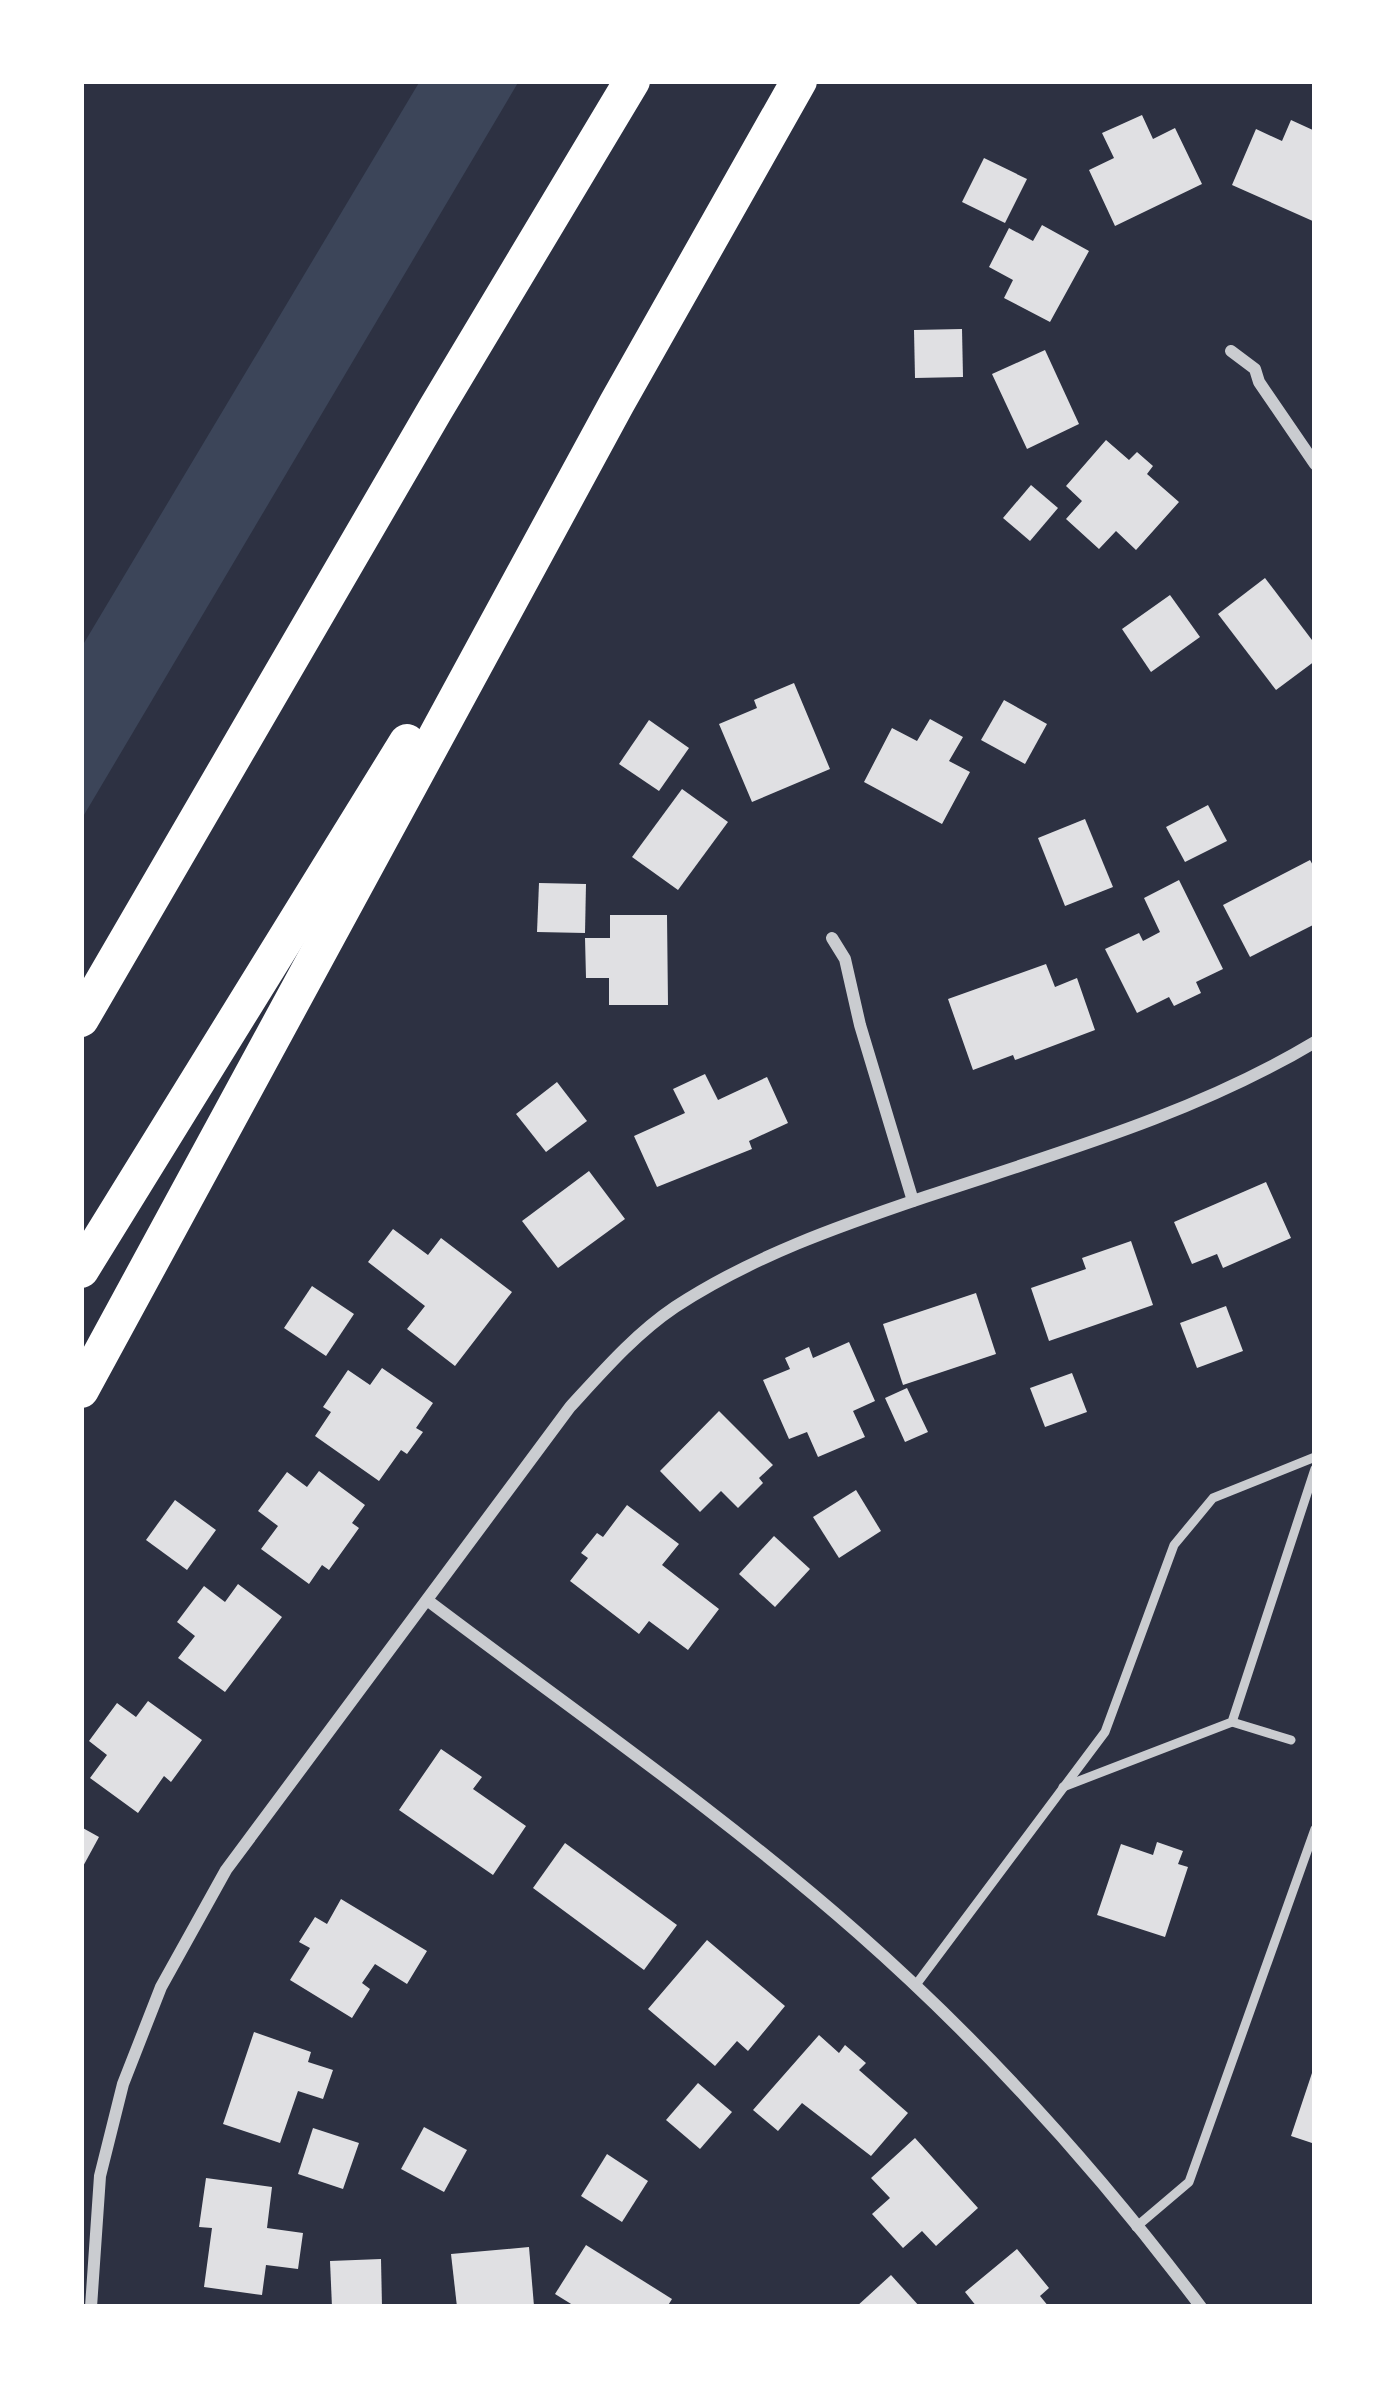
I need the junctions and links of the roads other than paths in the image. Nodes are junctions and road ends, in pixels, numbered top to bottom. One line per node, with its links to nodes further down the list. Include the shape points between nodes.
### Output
1 (632, 81): 7 (highway)
2 (799, 81): 4 (highway)
3 (1231, 351): 5 (street, via 1255,369)
4 (617, 404): 10 (highway); 11 (highway)
5 (1315, 464)
6 (832, 938): 9 (street)
7 (81, 1019)
8 (1315, 1042): 9 (street, via 1180,1108)
9 (913, 1202): 14 (street, via 766,1256 674,1308 624,1348 570,1407)
10 (81, 1270)
11 (81, 1390)
12 (1315, 1457): 17 (lane, via 1213,1498 1174,1545 1105,1732)
13 (1315, 1469): 15 (lane)
14 (427, 1600): 19 (street, via 761,1853); 21 (street, via 226,1870 161,1987 123,2084 100,2176)
15 (1232, 1722): 16 (lane); 17 (lane)
16 (1291, 1740)
17 (1063, 1787): 19 (lane)
18 (1315, 1828): 20 (lane, via 1189,2182)
19 (915, 1986): 20 (street)
20 (1136, 2227): 22 (street)
21 (91, 2307)
22 (1201, 2307)

